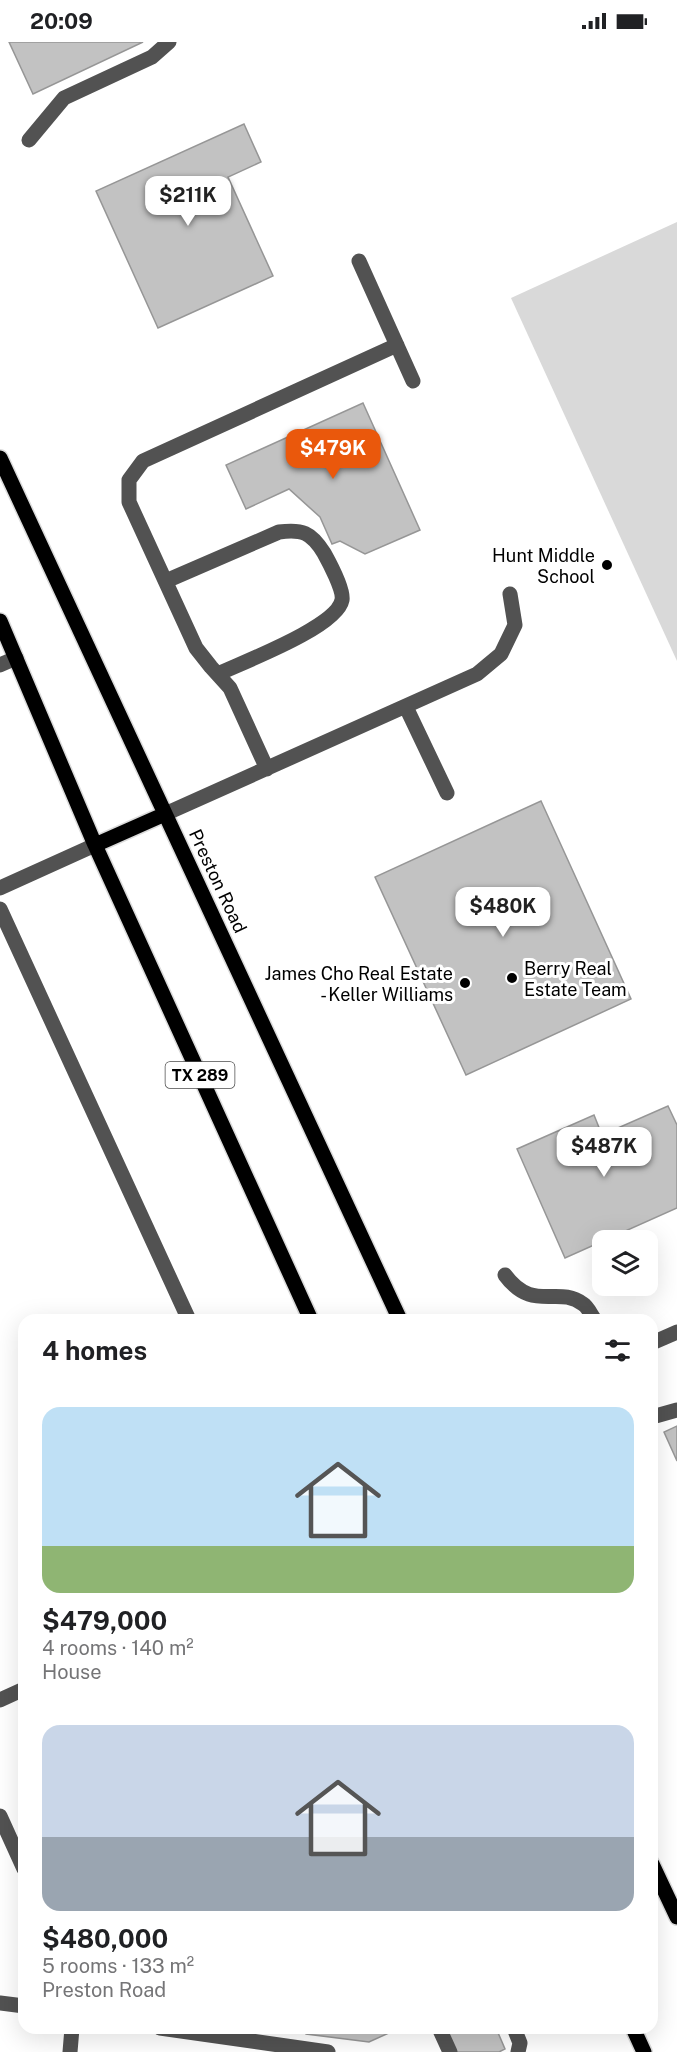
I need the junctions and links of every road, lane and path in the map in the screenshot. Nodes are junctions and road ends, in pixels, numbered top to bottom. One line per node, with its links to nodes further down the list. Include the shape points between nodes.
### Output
1 (169, 42): 2 (lane, via 152,57 63,98)
2 (29, 140)
3 (359, 261): 4 (lane)
4 (397, 345): 5 (lane); 7 (lane, via 143,462 129,480 129,502)
5 (413, 381)
6 (0, 458): 16 (main road, Preston Road)
7 (166, 581): 12 (lane, via 196,648); 12 (lane, via 279,532 296,530 308,534 327,559 342,594 335,613 314,629)
8 (510, 594): 13 (lane, via 515,626 501,654 477,674)
9 (0, 621): 10 (main road, TX 289)
10 (16, 658): 11 (lane); 17 (main road, TX 289)
11 (0, 665)
12 (218, 674): 14 (lane, via 230,688)
13 (406, 707): 14 (lane); 15 (lane)
14 (267, 769): 16 (lane)
15 (447, 793)
16 (165, 814): 17 (main road); 23 (main road, Preston Road)
17 (95, 845): 18 (lane); 22 (main road, TX 289)
18 (0, 888)
19 (0, 909): 21 (lane)
20 (505, 1275): 24 (lane, via 526,1294 567,1298 584,1304)
21 (186, 1314)
22 (308, 1314)
23 (397, 1314)
24 (591, 1314)
25 (677, 1332): 26 (lane)
26 (658, 1340)
27 (677, 1410): 28 (lane)
28 (658, 1415)
29 (18, 1692): 30 (lane)
30 (0, 1700)
31 (0, 1816): 32 (lane)
32 (18, 1856)
33 (658, 1877): 34 (main road)
34 (677, 1917)
35 (0, 2003): 36 (lane)
36 (18, 2005)
37 (72, 2034): 43 (lane)
38 (202, 2034): 44 (lane)
39 (442, 2034): 45 (lane)
40 (516, 2034): 46 (lane)
41 (633, 2034): 47 (main road)
42 (636, 2034): 48 (main road)
43 (70, 2052)
44 (328, 2052)
45 (450, 2052)
46 (518, 2052)
47 (633, 2052)
48 (644, 2052)

